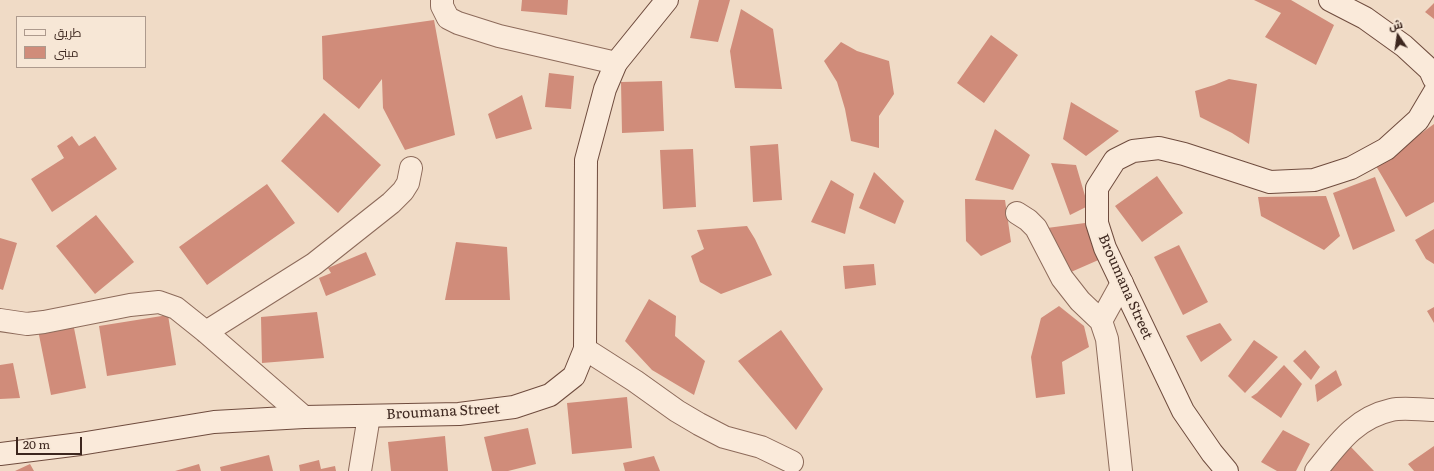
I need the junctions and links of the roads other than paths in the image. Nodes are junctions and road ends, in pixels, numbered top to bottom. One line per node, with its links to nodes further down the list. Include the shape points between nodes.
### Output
1 (442, 0): 4 (street, via 448,18 458,23 499,36)
2 (667, 0): 4 (street, Broumana Street)
3 (1330, 0): 5 (street, via 1366,18 1404,46 1430,70)
4 (616, 63): 13 (street, Broumana Street, via 605,89 586,160)
5 (1434, 79)
6 (1434, 93): 9 (street, Broumana Street, via 1418,120 1386,149 1351,168 1314,180 1270,182 1159,148 1133,150 1115,160 1097,188 1097,223 1105,248)
7 (411, 168): 12 (street, via 408,183 391,203 314,264)
8 (1017, 213): 11 (street, via 1036,228 1062,278)
9 (1122, 283): 11 (street); 21 (street, Broumana Street, via 1183,411)
10 (0, 320): 12 (street, via 28,324 159,302 176,308)
11 (1100, 322): 20 (street, via 1107,339)
12 (206, 332): 16 (street)
13 (585, 349): 15 (street, Broumana Street, via 574,376 550,395 514,407 459,414); 18 (street, via 699,424 724,437 761,447)
14 (1434, 410): 22 (street, via 1392,410 1362,422 1344,436)
15 (369, 416): 16 (street, Broumana Street); 19 (street)
16 (304, 417): 17 (street, Broumana Street, via 214,422)
17 (0, 454)
18 (792, 462)
19 (360, 471)
20 (1121, 471)
21 (1227, 471)
22 (1316, 471)

